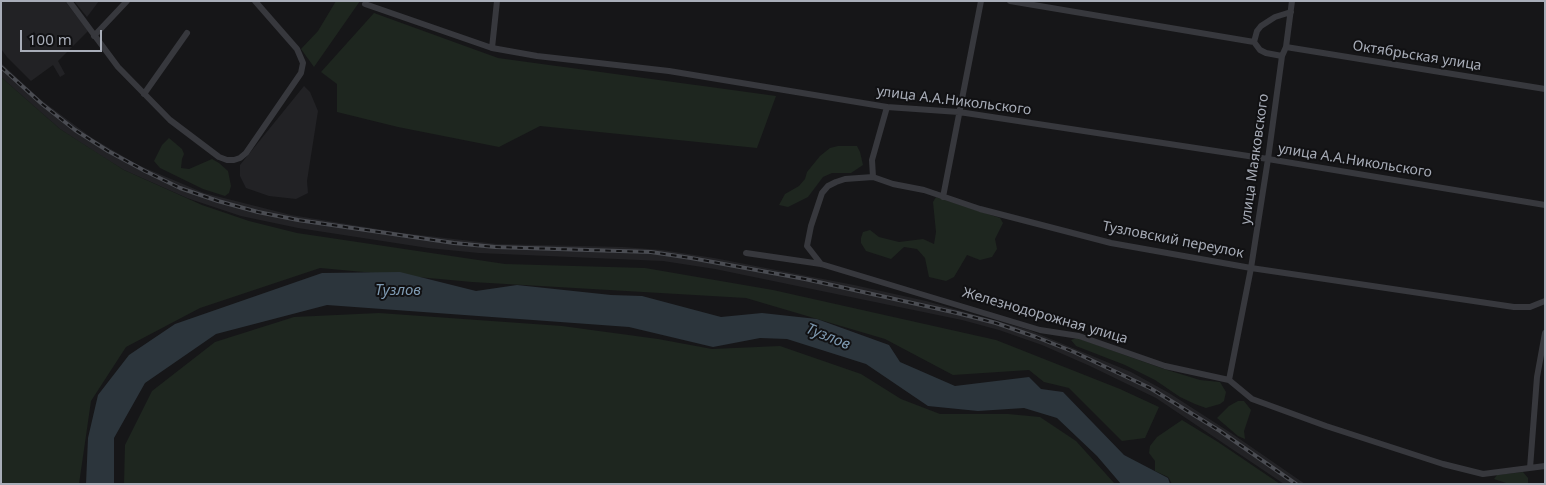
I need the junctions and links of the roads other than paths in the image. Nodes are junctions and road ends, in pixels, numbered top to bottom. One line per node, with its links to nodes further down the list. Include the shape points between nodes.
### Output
1 (69, 1): 11 (street)
2 (127, 1): 11 (street)
3 (255, 1): 17 (street, via 296,49 303,63 297,80 246,153 234,160 219,157 170,120)
4 (497, 1): 14 (street)
5 (981, 1): 19 (street)
6 (1010, 1): 12 (street)
7 (1292, 1): 9 (street, улица Маяковского)
8 (366, 4): 14 (street, улица А.А.Никольского)
9 (1291, 12): 12 (street, via 1261,26); 13 (street, улица Маяковского)
10 (186, 33): 17 (street)
11 (94, 36): 17 (street)
12 (1254, 42): 15 (street, via 1260,50)
13 (1286, 47): 15 (street, улица Маяковского); 16 (street, Октябрьская улица)
14 (492, 48): 18 (street, улица А.А.Никольского, via 669,71)
15 (1282, 56): 20 (street, улица Маяковского)
16 (1545, 89)
17 (144, 94)
18 (888, 107): 19 (street, улица А.А.Никольского); 21 (street, via 872,160)
19 (959, 112): 20 (street, улица А.А.Никольского); 22 (street)
20 (1268, 159): 23 (street, улица А.А.Никольского); 26 (street, улица Маяковского)
21 (873, 177): 22 (street, Тузловский переулок); 25 (street, via 845,179 828,186 822,193 807,246)
22 (943, 197): 26 (street, Тузловский переулок, via 1111,243)
23 (1545, 205)
24 (746, 253): 25 (street, Железнодорожная улица)
25 (821, 264): 29 (street, Железнодорожная улица, via 1040,330 1079,336 1165,366)
26 (1251, 268): 27 (street, Тузловский переулок, via 1514,307 1530,307); 29 (street, улица Маяковского)
27 (1545, 300)
28 (1545, 333): 31 (street, via 1537,377)
29 (1230, 380): 31 (street, Железнодорожная улица, via 1252,399 1443,464 1483,474)
30 (1545, 466): 31 (street, Железнодорожная улица)
31 (1530, 468)

